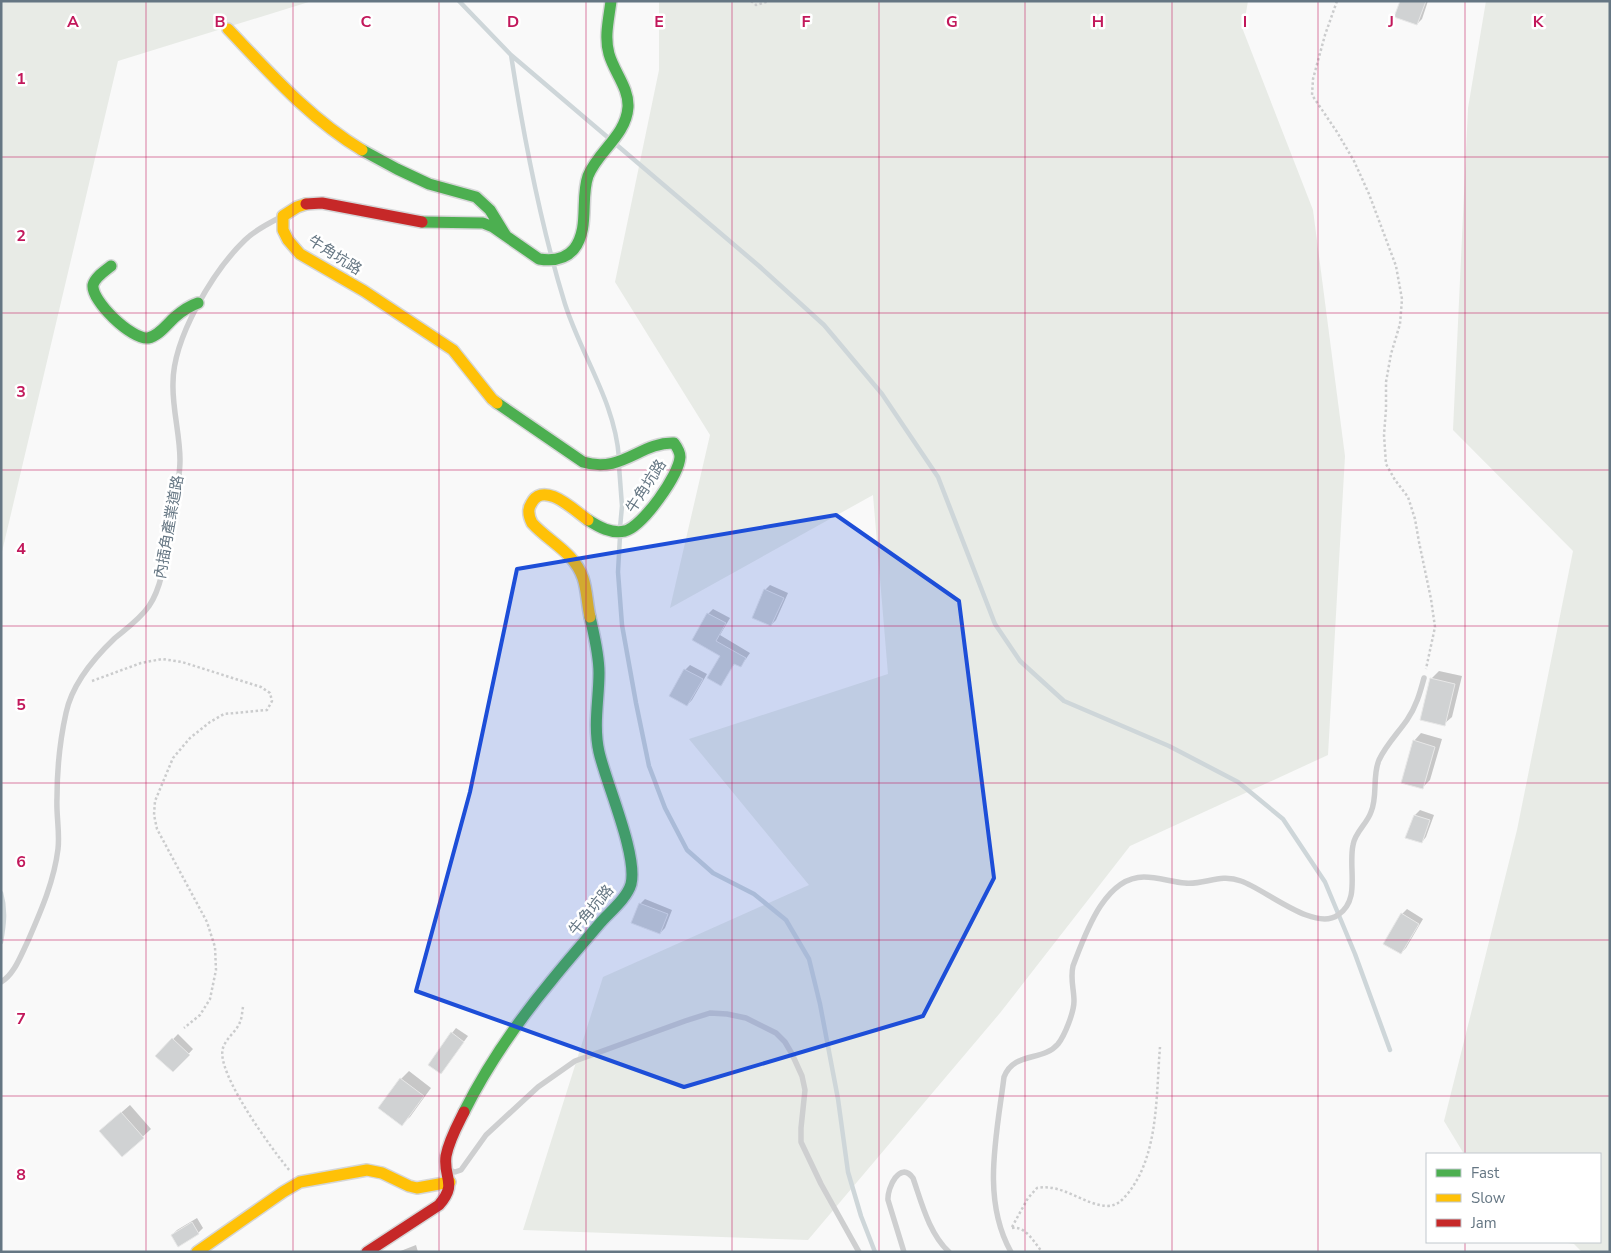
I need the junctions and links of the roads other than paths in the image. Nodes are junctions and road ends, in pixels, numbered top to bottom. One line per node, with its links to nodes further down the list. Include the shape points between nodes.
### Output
1 (612, 1): 4 (street, via 609,54 626,93 628,106 624,122 588,175 580,239 566,256 548,261 539,259)
2 (228, 29): 4 (street, via 278,82 357,147 438,187 474,196 494,212)
3 (283, 216): 4 (street, via 294,206 322,203 419,222 483,223); 6 (lane, 內插角產業道路, via 245,240); 9 (street, 牛角坑路, via 283,230 300,254 373,296 453,350 492,400 583,462 593,466 607,465 666,442 674,443 679,449 676,471 639,525 627,531 601,528 555,496 544,494 535,497 530,504 531,522 566,551 582,574 597,651 599,751 627,848 632,870 631,884 624,898 556,975 486,1070 452,1136 446,1159)
4 (506, 236)
5 (111, 266): 6 (street, via 95,280 93,292 135,336 154,336 186,308)
6 (198, 303): 8 (lane, 內插角產業道路, via 175,360 172,383 180,460 156,595 137,620 97,656 74,688 66,711 59,760 56,800 60,831 52,877 40,915 21,955)
7 (1424, 678): 16 (lane, via 1417,702 1376,767 1372,811 1353,846 1350,903 1335,917 1311,918 1241,881 1228,878 1186,883 1144,877 1119,885 1108,896 1096,913 1072,966 1074,1008 1061,1039 1046,1053 1011,1065 1004,1077 993,1184 996,1209)
8 (1, 982)
9 (447, 1170): 10 (street, 牛角坑路); 13 (lane, via 461,1170 486,1135 538,1087 575,1061 685,1021 710,1014 726,1014 746,1018 776,1033 792,1054 805,1090 801,1142)
10 (450, 1182): 11 (street, via 418,1188 366,1170 300,1182); 12 (street, via 450,1189 439,1206)
11 (197, 1252)
12 (367, 1252)
13 (859, 1252)
14 (904, 1252): 15 (lane, via 888,1193 896,1176 906,1172 913,1178 936,1236)
15 (949, 1252)
16 (1011, 1252)

